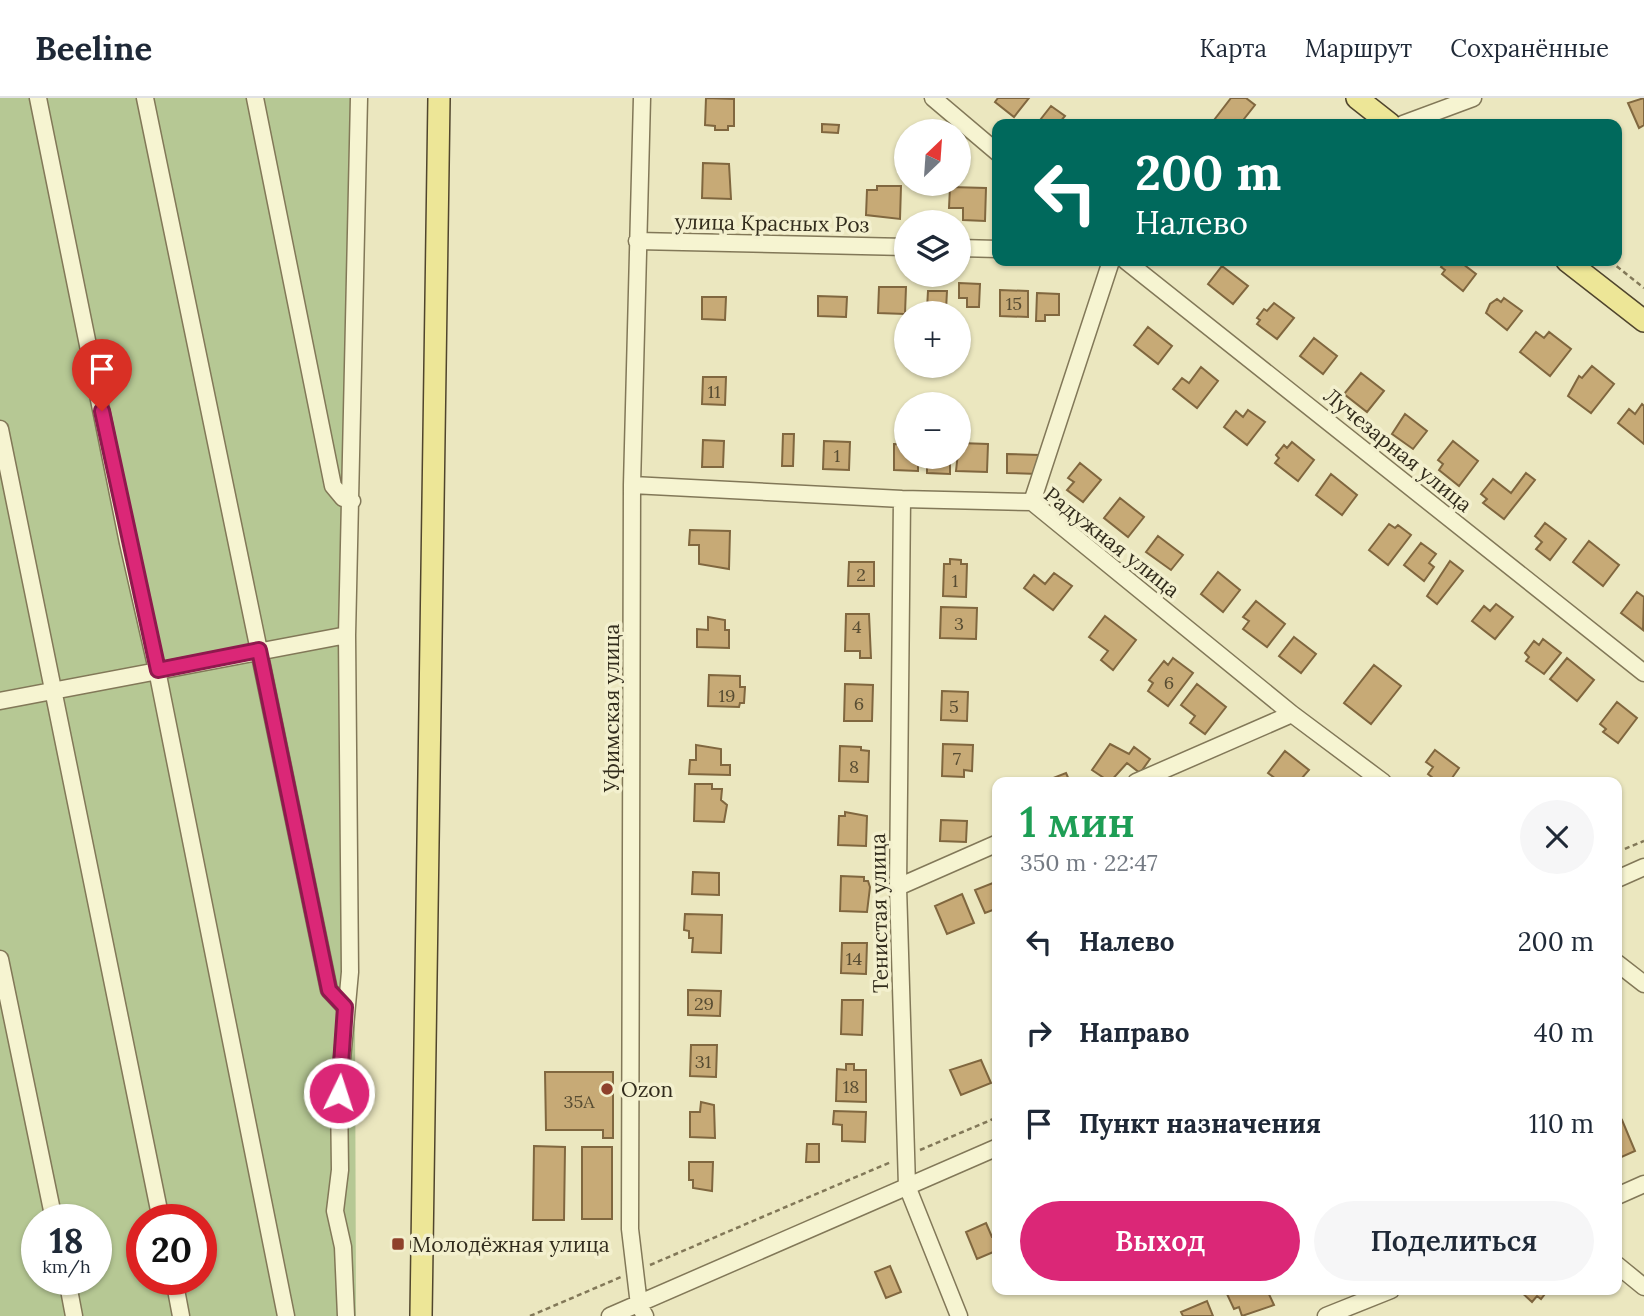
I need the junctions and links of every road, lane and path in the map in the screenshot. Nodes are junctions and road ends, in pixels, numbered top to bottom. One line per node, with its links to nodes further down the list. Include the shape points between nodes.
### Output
1 (38, 98): 30 (street)
2 (145, 98): 29 (street)
3 (255, 98): 26 (street, via 333,486)
4 (359, 98): 26 (street)
5 (439, 98): 66 (main road)
6 (642, 98): 13 (street, Уфимская улица)
7 (933, 98): 12 (street)
8 (1357, 98): 10 (main road)
9 (1473, 98): 11 (street)
10 (1384, 119)
11 (1417, 119)
12 (992, 148)
13 (637, 241): 14 (street, улица Красных Роз); 24 (street, Уфимская улица)
14 (894, 247)
15 (971, 248): 16 (street)
16 (992, 248)
17 (1109, 266): 27 (street)
18 (1132, 266): 31 (street, Лучезарная улица)
19 (1573, 266): 22 (main road)
20 (1616, 266): 21 (path)
21 (1644, 288)
22 (1644, 321)
23 (0, 429): 32 (street)
24 (632, 485): 25 (street, Радужная улица); 56 (street, Уфимская улица, via 631,1229)
25 (902, 499): 27 (street, Радужная улица); 42 (street, Тенистая улица)
26 (352, 501): 28 (street)
27 (1031, 502): 34 (street, Радужная улица)
28 (347, 635): 29 (street); 46 (street, via 350,972)
29 (259, 650): 30 (street); 46 (street, via 329,990)
30 (158, 670): 32 (street); 64 (street)
31 (1644, 673)
32 (53, 690): 33 (street); 54 (street)
33 (0, 701)
34 (1292, 714): 35 (street); 36 (street, Радужная улица)
35 (1147, 777)
36 (1375, 777)
37 (1644, 841): 39 (path)
38 (992, 846): 42 (street)
39 (1622, 850)
40 (1644, 867): 41 (street)
41 (1622, 877)
42 (898, 887): 49 (street, Тенистая улица)
43 (0, 959): 53 (street)
44 (1622, 966): 45 (street)
45 (1644, 984)
46 (345, 1007): 65 (street, via 335,1211 343,1247)
47 (992, 1119): 49 (path)
48 (992, 1150): 51 (street)
49 (906, 1156): 51 (street, Тенистая улица); 56 (path)
50 (1644, 1184): 52 (street)
51 (907, 1186): 61 (street); 69 (street, Тенистая улица)
52 (1622, 1194)
53 (51, 1204)
54 (158, 1204)
55 (1622, 1269): 57 (street)
56 (635, 1271): 61 (street, Уфимская улица); 67 (path)
57 (1644, 1287)
58 (69, 1295): 62 (street)
59 (177, 1295): 63 (street)
60 (1378, 1295): 70 (street)
61 (642, 1310): 68 (street)
62 (74, 1316)
63 (181, 1316)
64 (286, 1316)
65 (346, 1316)
66 (421, 1316)
67 (530, 1316)
68 (610, 1316)
69 (959, 1316)
70 (1326, 1316)

